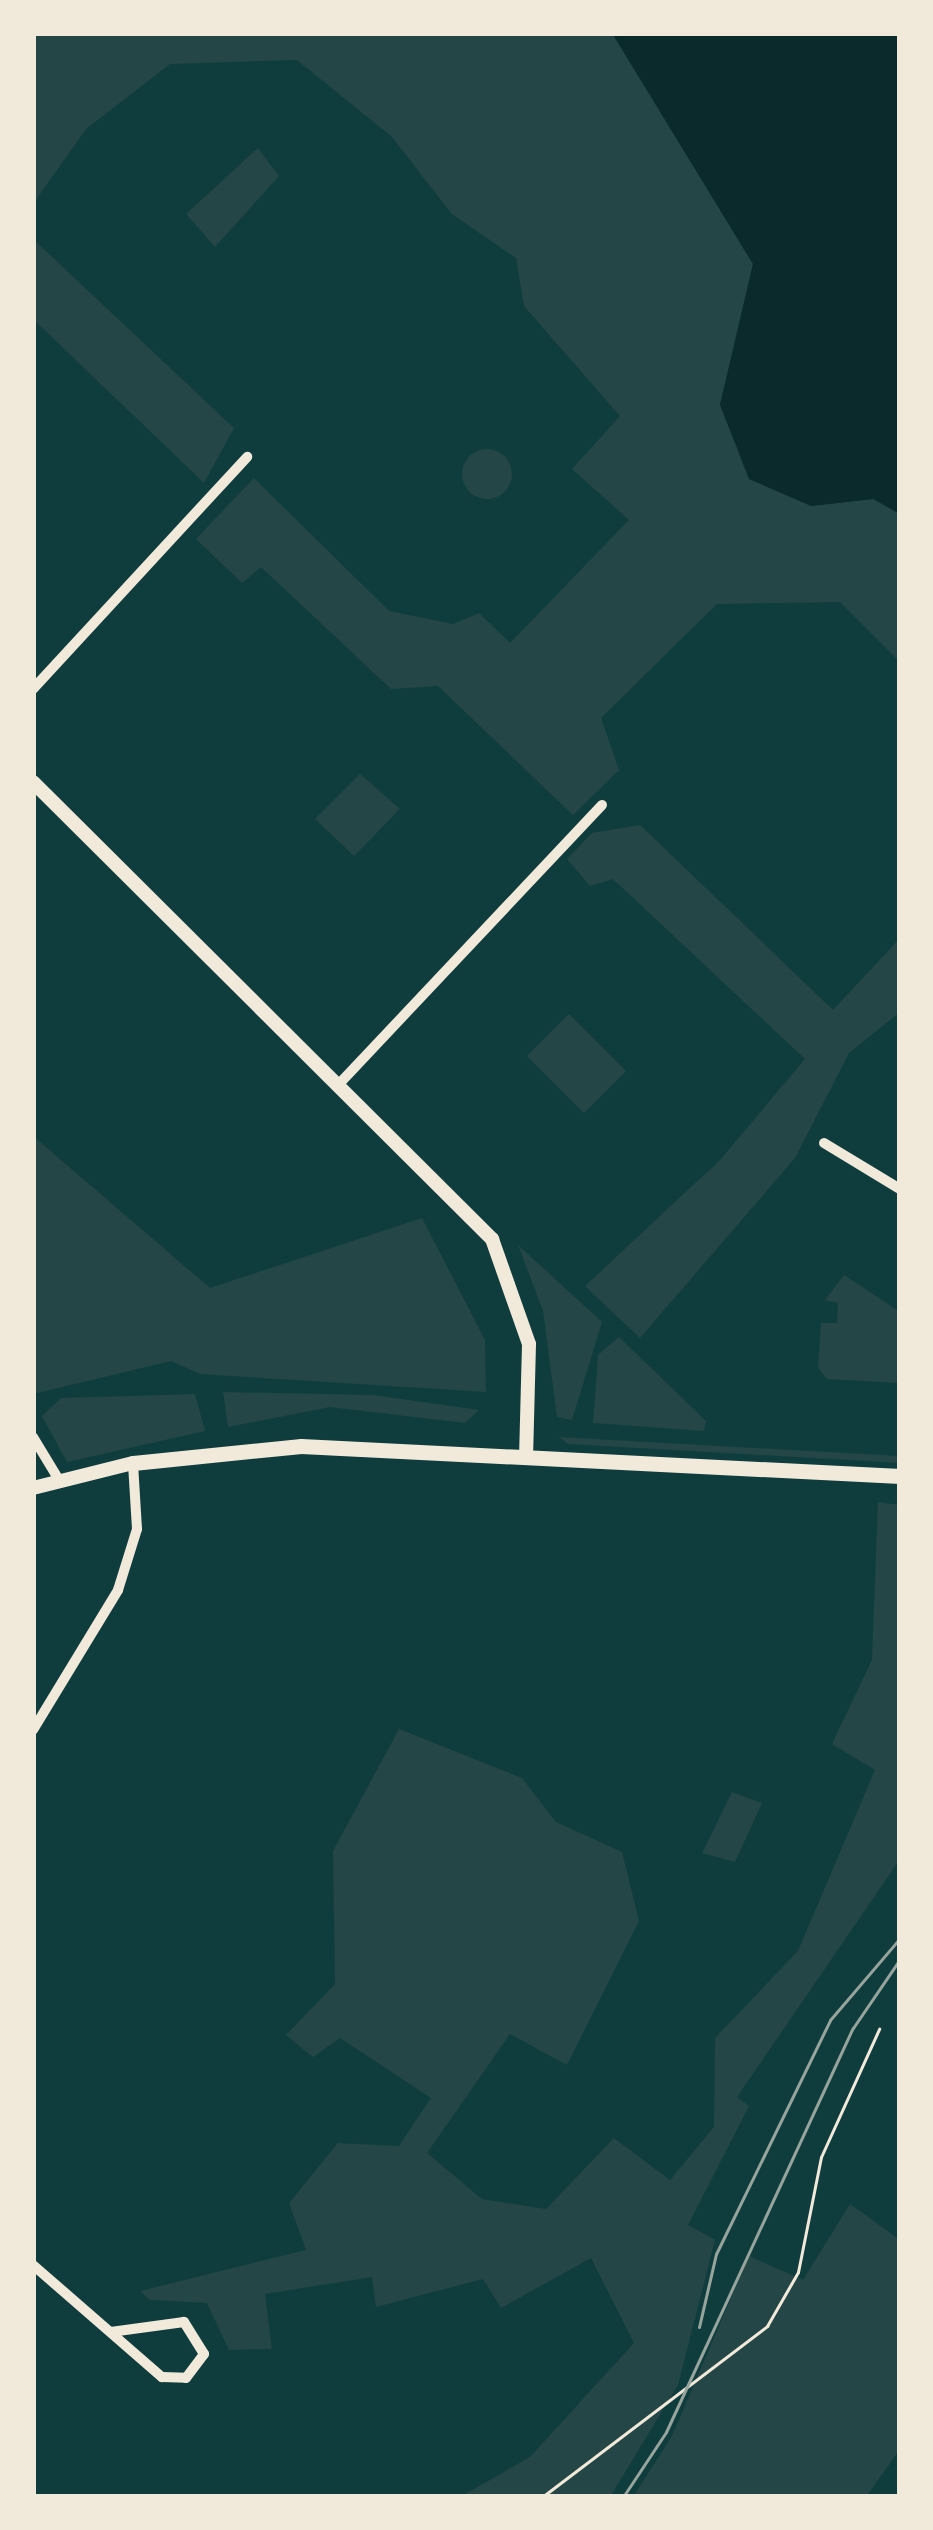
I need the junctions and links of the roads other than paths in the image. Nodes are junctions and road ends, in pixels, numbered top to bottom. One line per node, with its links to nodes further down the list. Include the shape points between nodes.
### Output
1 (247, 458): 2 (street)
2 (33, 689)
3 (33, 782): 5 (street)
4 (602, 805): 5 (street)
5 (340, 1083): 9 (street, via 506,1263 530,1344)
6 (824, 1143): 7 (street)
7 (900, 1189)
8 (33, 1437): 12 (street)
9 (526, 1456): 10 (main road, via 301,1446); 11 (main road)
10 (133, 1462): 12 (street); 14 (street, via 136,1529 118,1590)
11 (900, 1476)
12 (59, 1480): 13 (street)
13 (33, 1489)
14 (33, 1730)
15 (33, 2265): 16 (street)
16 (111, 2332): 16 (street, via 169,2380 191,2375 204,2354 184,2322)

